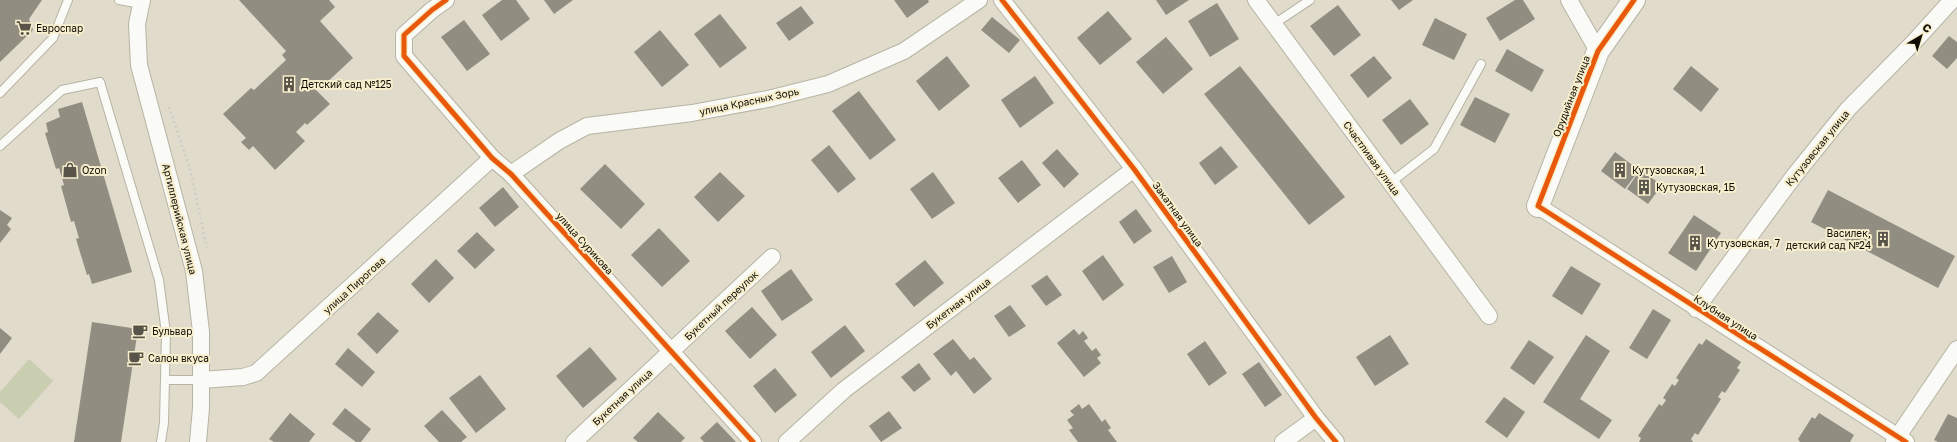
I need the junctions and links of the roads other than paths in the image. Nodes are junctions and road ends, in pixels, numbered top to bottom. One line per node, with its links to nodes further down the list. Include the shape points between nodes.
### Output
1 (68, 0): 15 (lane, via 53,38)
2 (119, 0): 11 (lane)
3 (446, 0): 17 (street, улица Сурикова, via 404,36 404,56)
4 (979, 0): 19 (street, улица Красных Зорь, via 904,51 828,84 768,99 692,113 587,126 559,141)
5 (1002, 0): 18 (street, Закатная улица)
6 (1256, 0): 12 (street, Счастливая улица)
7 (1310, 0): 12 (lane)
8 (1569, 0): 13 (street)
9 (1634, 0): 13 (street, Орудийная улица)
10 (1952, 0): 23 (street, Кутузовская улица, via 1848,109 1794,176)
11 (142, 2): 28 (street, Артиллерийская улица, via 137,24 139,65 194,271 201,332)
12 (1274, 24): 20 (street, Счастливая улица)
13 (1598, 51): 21 (street, Орудийная улица)
14 (1481, 64): 20 (lane, via 1434,149)
15 (0, 93)
16 (0, 146): 27 (lane, via 62,90 100,82 159,280 166,332)
17 (492, 158): 19 (street, улица Сурикова); 28 (street, улица Пирогова, via 256,373 243,377)
18 (1134, 169): 29 (street, Закатная улица); 35 (street, Букетная улица, via 844,390)
19 (511, 174): 26 (street, улица Сурикова)
20 (1390, 184): 24 (street, Счастливая улица)
21 (1538, 206): 23 (street, Клубная улица)
22 (772, 257): 26 (street, Букетный переулок)
23 (1696, 309): 30 (street, Клубная улица)
24 (1489, 316)
25 (1957, 349): 30 (street)
26 (670, 352): 33 (street, Букетная улица); 34 (street, улица Сурикова)
27 (166, 380): 28 (lane); 31 (lane)
28 (201, 380): 32 (street, Артиллерийская улица)
29 (1316, 418): 36 (street); 37 (street, Закатная улица)
30 (1899, 440)
31 (161, 442)
32 (198, 442)
33 (574, 442)
34 (753, 442)
35 (787, 442)
36 (1283, 442)
37 (1336, 442)

